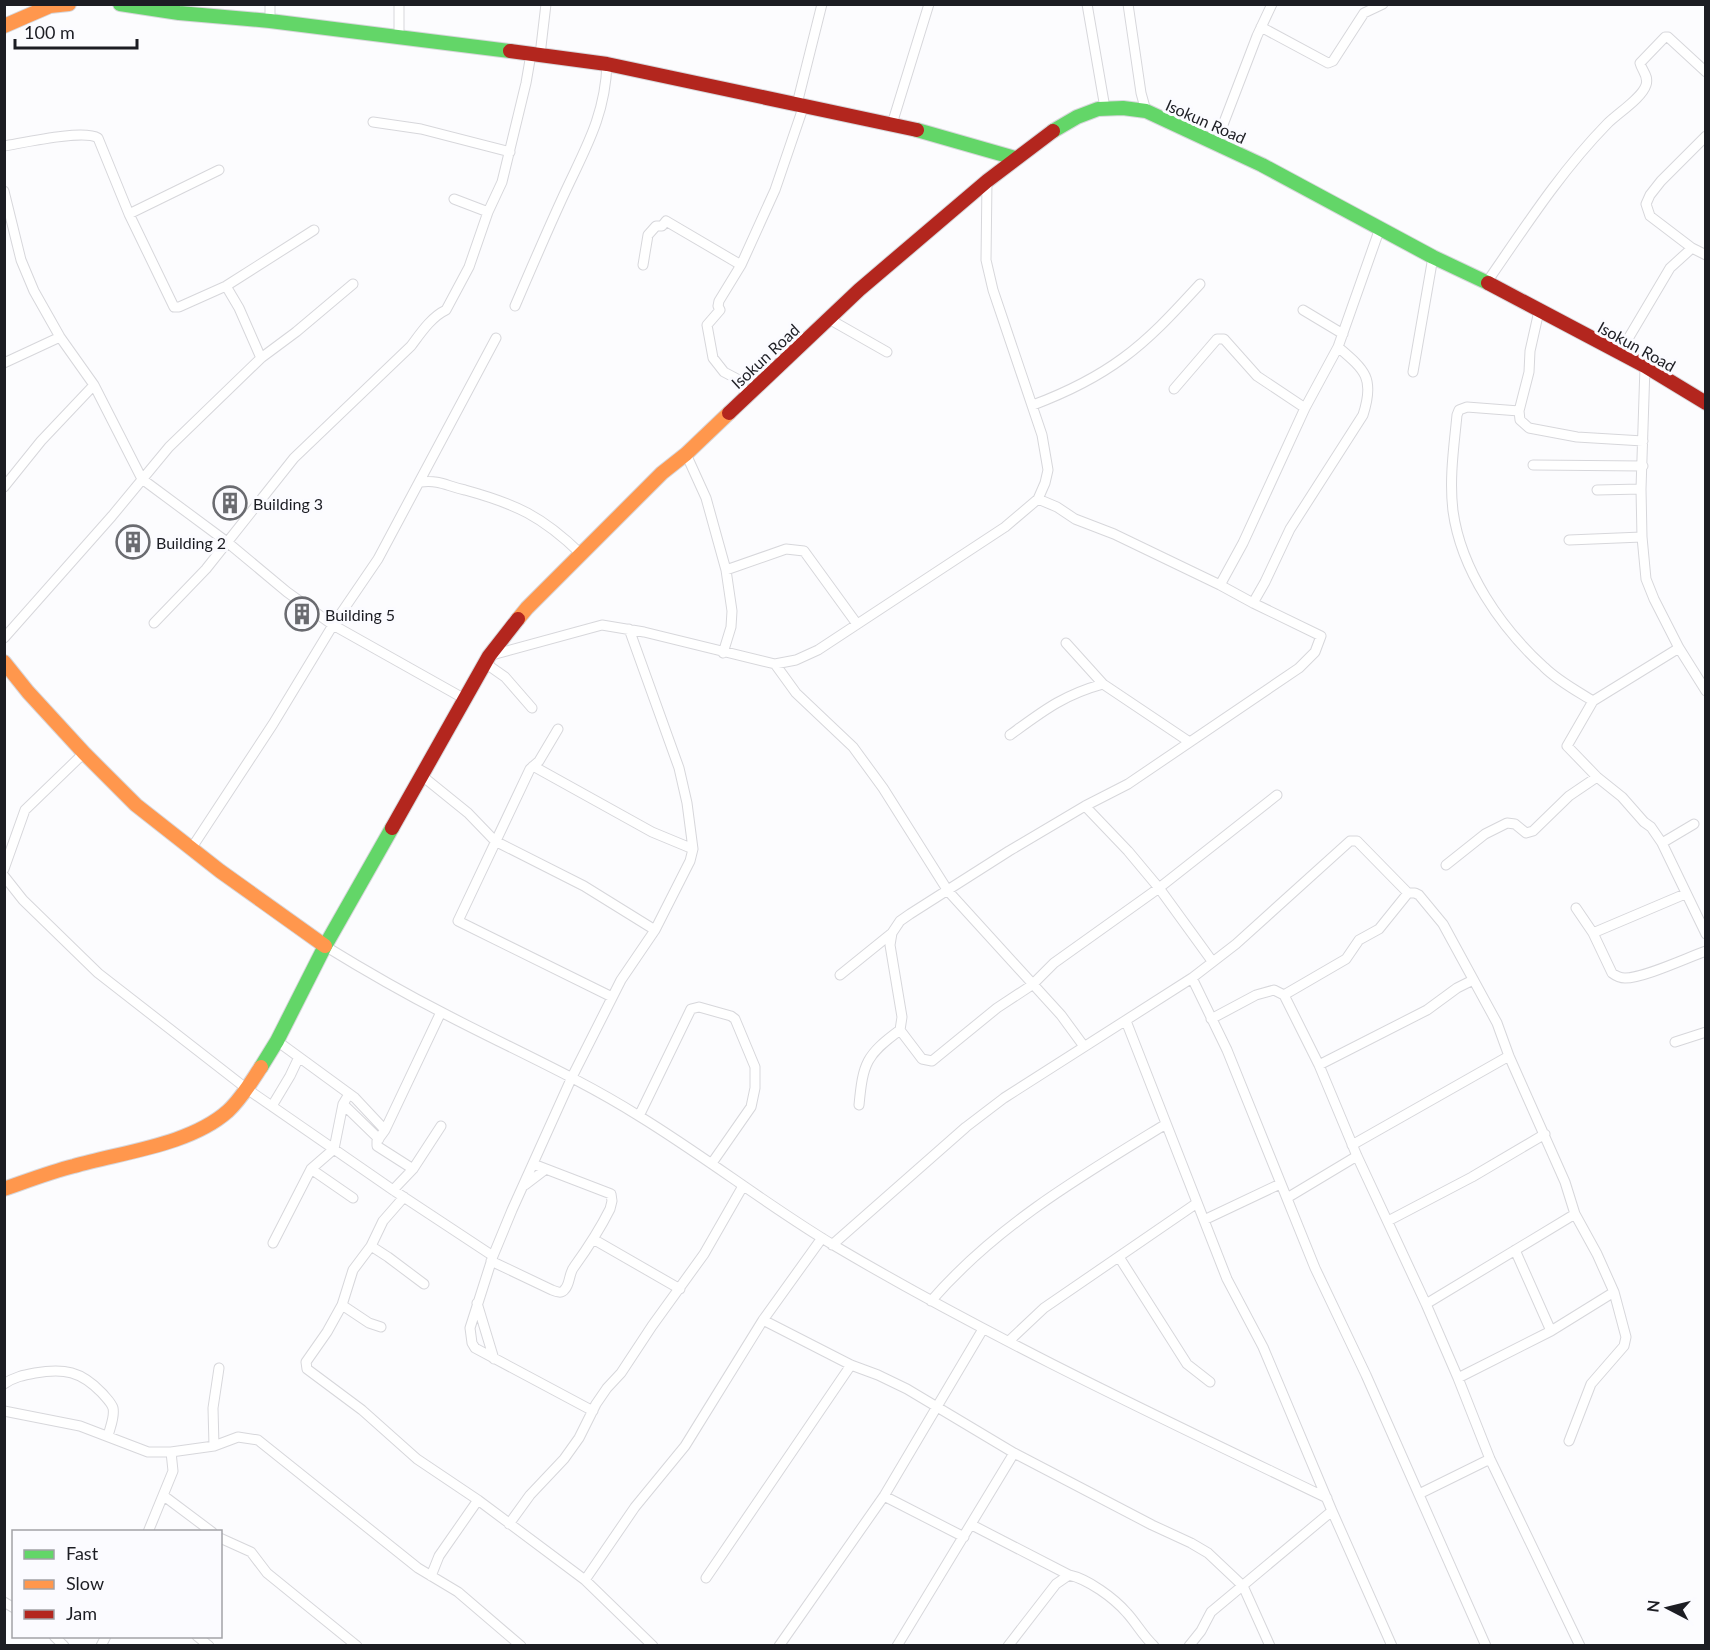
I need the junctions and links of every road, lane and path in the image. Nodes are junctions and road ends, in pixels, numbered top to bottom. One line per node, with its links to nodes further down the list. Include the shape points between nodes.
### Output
1 (69, 4): 14 (main road, via 51,6)
2 (120, 4): 13 (main road)
3 (270, 4): 13 (street)
4 (399, 4): 16 (street)
5 (546, 4): 17 (street)
6 (822, 4): 20 (street)
7 (929, 4): 24 (street)
8 (1087, 4): 21 (street)
9 (1128, 4): 22 (street)
10 (1272, 4): 15 (street)
11 (1383, 4): 12 (street)
12 (1366, 9): 15 (street, via 1328,63)
13 (270, 21): 16 (main road)
14 (4, 26)
15 (1261, 27): 26 (street)
16 (399, 36): 17 (main road)
17 (535, 54): 18 (main road); 28 (street)
18 (607, 64): 20 (main road); 49 (street, via 602,107 584,155)
19 (1706, 72): 45 (street, via 1668,37 1651,49 1640,63 1647,84 1641,93 1574,162)
20 (801, 105): 24 (main road); 44 (street, via 775,190)
21 (1105, 108): 22 (main road, Isokun Road); 29 (main road, Isokun Road, via 1077,117)
22 (1146, 111): 26 (main road, Isokun Road)
23 (373, 122): 28 (street, via 421,129)
24 (892, 124): 29 (main road)
25 (1706, 136): 40 (street, via 1661,181 1646,204 1650,216)
26 (1216, 143): 36 (main road, Isokun Road)
27 (4, 146): 35 (street, via 56,138 98,138)
28 (510, 152): 34 (street)
29 (1015, 158): 31 (main road, Isokun Road)
30 (219, 170): 35 (street)
31 (987, 181): 52 (main road, Isokun Road); 67 (street, via 987,260 993,290)
32 (4, 191): 38 (street)
33 (454, 199): 34 (street)
34 (488, 212): 84 (street, via 469,267 443,312 294,458)
35 (129, 214): 48 (street, via 174,307)
36 (1380, 228): 42 (main road, Isokun Road); 53 (street)
37 (314, 230): 48 (street)
38 (15, 237): 39 (street); 54 (street, via 34,291)
39 (4, 245)
40 (1692, 248): 41 (street); 58 (street, via 1664,276)
41 (1706, 255)
42 (1433, 257): 45 (main road, Isokun Road); 62 (street)
43 (643, 265): 44 (street, via 648,236 666,221)
44 (741, 265): 65 (street, via 719,301 720,310 707,325 713,358 724,372 741,381 744,391)
45 (1487, 282): 51 (main road, Isokun Road)
46 (353, 284): 59 (street)
47 (1200, 284): 67 (street, via 1156,331 1123,358 1067,392)
48 (226, 286): 59 (street)
49 (515, 306)
50 (1303, 310): 53 (street)
51 (1539, 310): 58 (main road, Isokun Road); 69 (street)
52 (829, 319): 57 (street); 65 (main road, Isokun Road)
53 (1343, 334): 56 (street)
54 (60, 338): 60 (street); 63 (street)
55 (496, 338): 74 (street)
56 (1338, 347): 68 (street); 88 (street, via 1362,367 1369,400 1290,528)
57 (887, 352)
58 (1619, 354): 61 (main road, Isokun Road)
59 (261, 358): 75 (street, via 169,447)
60 (4, 363)
61 (1645, 366): 66 (main road, Isokun Road); 70 (street)
62 (1413, 372)
63 (94, 385): 75 (street); 78 (street)
64 (1174, 389): 68 (street, via 1217,339 1224,339 1257,376)
65 (739, 403): 71 (main road, Isokun Road)
66 (1706, 403)
67 (1033, 405): 81 (street, via 1048,470)
68 (1305, 408): 87 (street)
69 (1520, 411): 70 (street, via 1520,420 1528,428 1577,437); 103 (street, via 1467,407 1457,415 1452,474 1454,513 1464,553 1519,643 1546,669)
70 (1643, 441): 73 (street)
71 (686, 454): 85 (main road, Isokun Road); 86 (street, via 706,498)
72 (1533, 465): 73 (street)
73 (1643, 466): 79 (street)
74 (428, 470): 76 (street); 77 (street)
75 (142, 479): 84 (street); 93 (street)
76 (436, 480): 77 (street); 85 (street, via 510,503 559,533)
77 (421, 482): 91 (street, via 378,559)
78 (4, 486)
79 (1641, 489): 80 (street); 82 (street)
80 (1597, 490)
81 (1038, 499): 87 (street); 90 (street, via 1005,527)
82 (1642, 537): 83 (street); 95 (street, via 1646,579)
83 (1569, 540)
84 (227, 542): 89 (street); 91 (street)
85 (581, 554): 97 (main road, Isokun Road, via 527,608)
86 (726, 570): 90 (street, via 786,549 804,551); 96 (street, via 732,611)
87 (1220, 585): 88 (street)
88 (1252, 603): 107 (street, via 1321,636 1315,652 1299,668)
89 (154, 623)
90 (857, 624): 99 (street, via 818,650)
91 (333, 625): 102 (street); 117 (street)
92 (629, 629): 96 (street); 97 (street, via 602,625); 118 (street, via 679,768)
93 (4, 638)
94 (1066, 643): 100 (street)
95 (1679, 648): 101 (street); 103 (street)
96 (723, 653): 99 (street)
97 (487, 660): 102 (main road, Isokun Road); 104 (street)
98 (4, 662): 108 (main road)
99 (775, 664): 123 (street, via 796,693 853,747)
100 (1103, 684): 106 (street, via 1056,702); 107 (street)
101 (1706, 691)
102 (463, 698): 110 (main road, Isokun Road)
103 (1593, 701): 111 (street, via 1567,746)
104 (532, 708)
105 (558, 729): 109 (street)
106 (1011, 735)
107 (1188, 741): 113 (street, via 1128,784)
108 (84, 753): 117 (main road, via 136,805); 120 (street, via 25,810)
109 (533, 766): 115 (street); 118 (street, via 652,832)
110 (421, 775): 115 (street); 131 (main road, Isokun Road)
111 (1597, 777): 116 (street, via 1651,826); 119 (street, via 1569,796 1533,831 1526,833 1507,823 1485,834)
112 (1276, 795): 122 (street)
113 (1085, 806): 122 (street); 123 (street)
114 (1694, 824): 116 (street)
115 (495, 841): 127 (street, via 584,886); 139 (street, via 458,921)
116 (1662, 843): 125 (street)
117 (191, 849): 131 (main road)
118 (693, 849): 127 (street)
119 (1446, 865)
120 (4, 869)
121 (4, 876): 152 (street, via 23,900 98,973)
122 (1159, 888): 133 (street); 137 (street, via 1054,963)
123 (948, 891): 128 (street, via 900,921); 137 (street)
124 (1408, 893): 133 (street, via 1360,843 1350,842); 136 (street, via 1419,896 1443,924); 138 (street, via 1379,929 1359,940 1346,959)
125 (1685, 894): 129 (street); 130 (street)
126 (1576, 908): 129 (street)
127 (655, 930): 139 (street)
128 (892, 933): 134 (street); 143 (street, via 890,945 902,1017)
129 (1593, 933): 132 (street, via 1617,977 1639,975)
130 (1706, 934)
131 (325, 946): 140 (street); 145 (main road, Isokun Road)
132 (1706, 951)
133 (1212, 961): 135 (street)
134 (840, 975)
135 (1192, 978): 141 (street); 142 (street)
136 (1473, 980): 148 (street, via 1497,1023); 150 (street, via 1427,1010)
137 (1032, 985): 143 (street, via 932,1061 922,1059); 147 (street)
138 (1284, 995): 141 (street, via 1274,990 1256,995); 150 (street)
139 (612, 997): 151 (street)
140 (441, 1012): 151 (street); 160 (street)
141 (1211, 1019): 171 (street)
142 (1126, 1021): 147 (street); 158 (street)
143 (900, 1030): 155 (street, via 880,1045 866,1064)
144 (1706, 1032): 146 (street)
145 (277, 1041): 149 (street); 152 (main road, Isokun Road)
146 (1675, 1042)
147 (1083, 1045): 186 (street, via 966,1127)
148 (1509, 1056): 161 (street); 163 (street)
149 (299, 1057): 153 (street); 156 (street)
150 (1319, 1065): 163 (street)
151 (572, 1077): 157 (street); 167 (street)
152 (247, 1089): 156 (street); 174 (main road, Isokun Road, via 220,1116 185,1136)
153 (349, 1094): 154 (street); 160 (street)
154 (343, 1104): 162 (street); 164 (street)
155 (859, 1105)
156 (272, 1106): 164 (street)
157 (639, 1116): 166 (street); 166 (street, via 691,1009 699,1007 731,1016 755,1067 755,1088 751,1107)
158 (1166, 1124): 179 (street); 194 (street, via 1028,1212 955,1273)
159 (441, 1126): 168 (street)
160 (385, 1130): 162 (street)
161 (1545, 1134): 180 (street); 182 (street)
162 (379, 1139): 168 (street, via 377,1146)
163 (1352, 1145): 165 (street)
164 (333, 1149): 169 (street); 175 (street)
165 (1357, 1156): 178 (street); 182 (street)
166 (712, 1163): 173 (street)
167 (533, 1164): 170 (street); 172 (street)
168 (413, 1168): 175 (street)
169 (311, 1169): 177 (street); 185 (street)
170 (546, 1169): 172 (street); 184 (street, via 611,1194 610,1209)
171 (1280, 1184): 178 (street); 181 (street)
172 (523, 1186): 190 (street)
173 (743, 1186): 183 (street); 192 (street)
174 (4, 1189)
175 (393, 1190): 176 (street)
176 (404, 1197): 187 (street, via 382,1221); 190 (street)
177 (352, 1198)
178 (1287, 1198): 220 (street)
179 (1197, 1203): 181 (street); 189 (street)
180 (1575, 1214): 188 (street); 193 (street)
181 (1204, 1220): 223 (street)
182 (1388, 1221): 196 (street)
183 (822, 1238): 186 (street); 199 (street)
184 (593, 1239): 190 (street, via 571,1272 566,1288 559,1293); 192 (street)
185 (273, 1243)
186 (832, 1245): 194 (street)
187 (371, 1246): 191 (street); 197 (street, via 353,1270)
188 (1515, 1250): 196 (street); 203 (street)
189 (1119, 1257): 204 (street, via 1044,1308); 209 (street, via 1187,1364)
190 (492, 1258): 195 (street)
191 (424, 1284)
192 (680, 1288): 213 (street)
193 (1614, 1293): 203 (street); 215 (street, via 1626,1337 1624,1346 1591,1384)
194 (931, 1301): 202 (street)
195 (477, 1303): 198 (street); 200 (street)
196 (1426, 1304): 208 (street)
197 (342, 1305): 201 (street); 224 (street, via 306,1362 307,1368 417,1459)
198 (473, 1316): 200 (street); 205 (street, via 472,1342)
199 (763, 1320): 206 (street); 238 (street, via 685,1446 635,1507)
200 (483, 1325): 205 (street)
201 (381, 1327)
202 (983, 1329): 204 (street); 211 (street)
203 (1551, 1331): 208 (street)
204 (1009, 1341): 223 (street)
205 (494, 1359): 213 (street)
206 (851, 1365): 211 (street, via 878,1375); 237 (street)
207 (219, 1368): 216 (street, via 213,1408)
208 (1458, 1378): 219 (street)
209 (1210, 1382)
210 (4, 1384): 214 (street, via 25,1375 56,1370 72,1372 95,1386 111,1404 113,1417)
211 (935, 1407): 218 (street); 222 (street)
212 (4, 1411): 214 (street, via 80,1426)
213 (593, 1411): 226 (street, via 564,1459)
214 (108, 1436): 217 (street, via 148,1452)
215 (1569, 1441)
216 (214, 1446): 217 (street); 234 (street, via 238,1437 258,1440)
217 (171, 1452): 221 (street, via 172,1471)
218 (1014, 1453): 227 (street); 240 (street, via 1191,1543 1208,1553)
219 (1490, 1459): 220 (street); 252 (street)
220 (1419, 1494): 251 (street)
221 (164, 1496): 228 (street); 229 (street)
222 (884, 1496): 230 (street); 244 (street)
223 (1327, 1498): 225 (street)
224 (478, 1500): 226 (street); 232 (street)
225 (1332, 1511): 240 (street); 250 (street)
226 (509, 1524): 238 (street)
227 (972, 1524): 230 (street); 233 (street)
228 (149, 1530)
229 (209, 1530)
230 (964, 1537): 245 (street)
231 (222, 1539): 241 (street, via 251,1552 267,1572)
232 (439, 1556): 234 (street); 236 (street)
233 (1049, 1565): 235 (street); 239 (street)
234 (418, 1568): 236 (street)
235 (1069, 1575): 239 (street); 247 (street, via 1086,1579 1126,1612)
236 (431, 1576): 242 (street, via 458,1592)
237 (706, 1578)
238 (585, 1580): 243 (street)
239 (1056, 1584): 246 (street)
240 (1243, 1586): 248 (street, via 1211,1612); 249 (street)
241 (357, 1646)
242 (521, 1646)
243 (653, 1646)
244 (779, 1646)
245 (897, 1646)
246 (1008, 1646)
247 (1154, 1646)
248 (1189, 1646)
249 (1270, 1646)
250 (1392, 1646)
251 (1486, 1646)
252 (1580, 1646)

